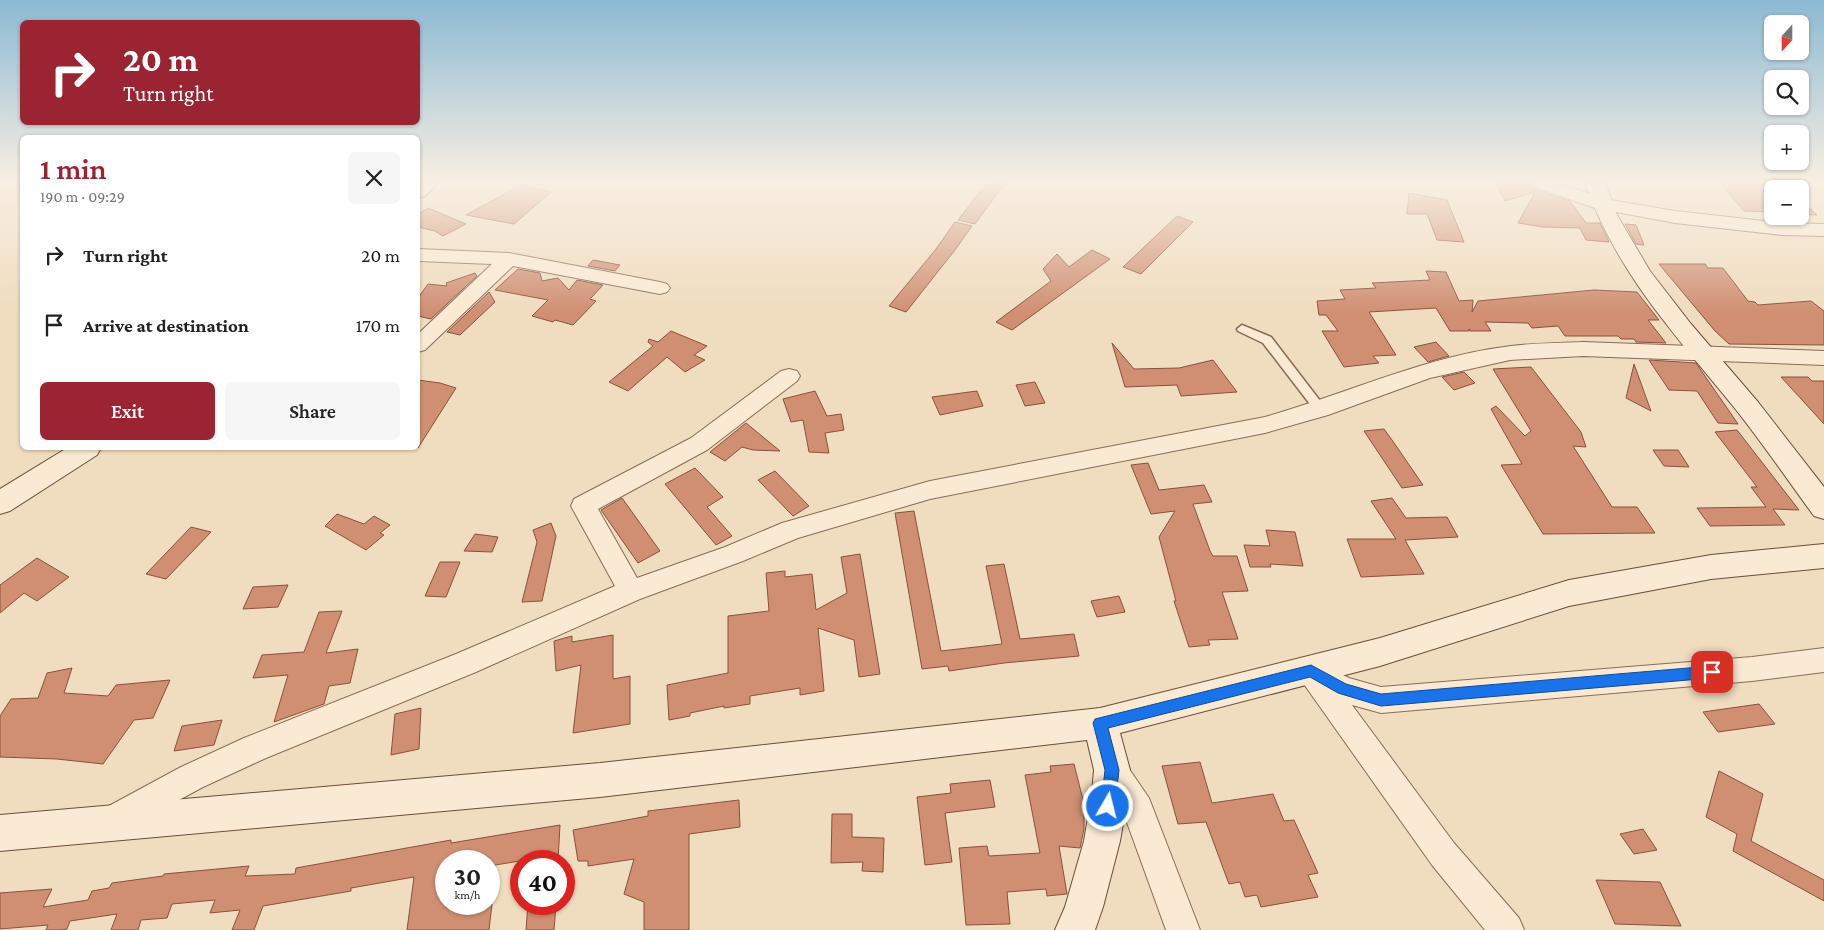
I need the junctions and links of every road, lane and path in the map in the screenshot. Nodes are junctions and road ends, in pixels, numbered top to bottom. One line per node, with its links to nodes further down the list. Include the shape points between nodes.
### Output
1 (1614, 226): 9 (street, via 1635,264)
2 (1760, 226): 3 (street)
3 (1824, 230)
4 (420, 255): 5 (street)
5 (510, 259): 6 (street); 8 (street)
6 (660, 288)
7 (1242, 329): 12 (lane, via 1267,340)
8 (420, 343)
9 (1700, 351): 10 (street); 12 (street, via 1583,349 1510,353 1424,373); 15 (street)
10 (1824, 358)
11 (789, 376): 17 (street, via 699,444 583,506)
12 (1320, 409): 17 (street, via 1248,429 922,492 790,530)
13 (84, 450): 14 (street)
14 (0, 503)
15 (1824, 508)
16 (1824, 556): 19 (street, via 1711,566 1569,593)
17 (632, 591): 22 (street, via 466,663 255,748 192,777)
18 (1824, 660): 19 (street, via 1381,700 1342,689)
19 (1311, 671): 20 (street); 26 (street, via 1443,854)
20 (1100, 723): 21 (street); 22 (street, via 600,780)
21 (1112, 770): 24 (street, via 1102,841); 25 (street, via 1138,809)
22 (109, 823): 23 (street)
23 (0, 833)
24 (1075, 930)
25 (1183, 930)
26 (1507, 930)

